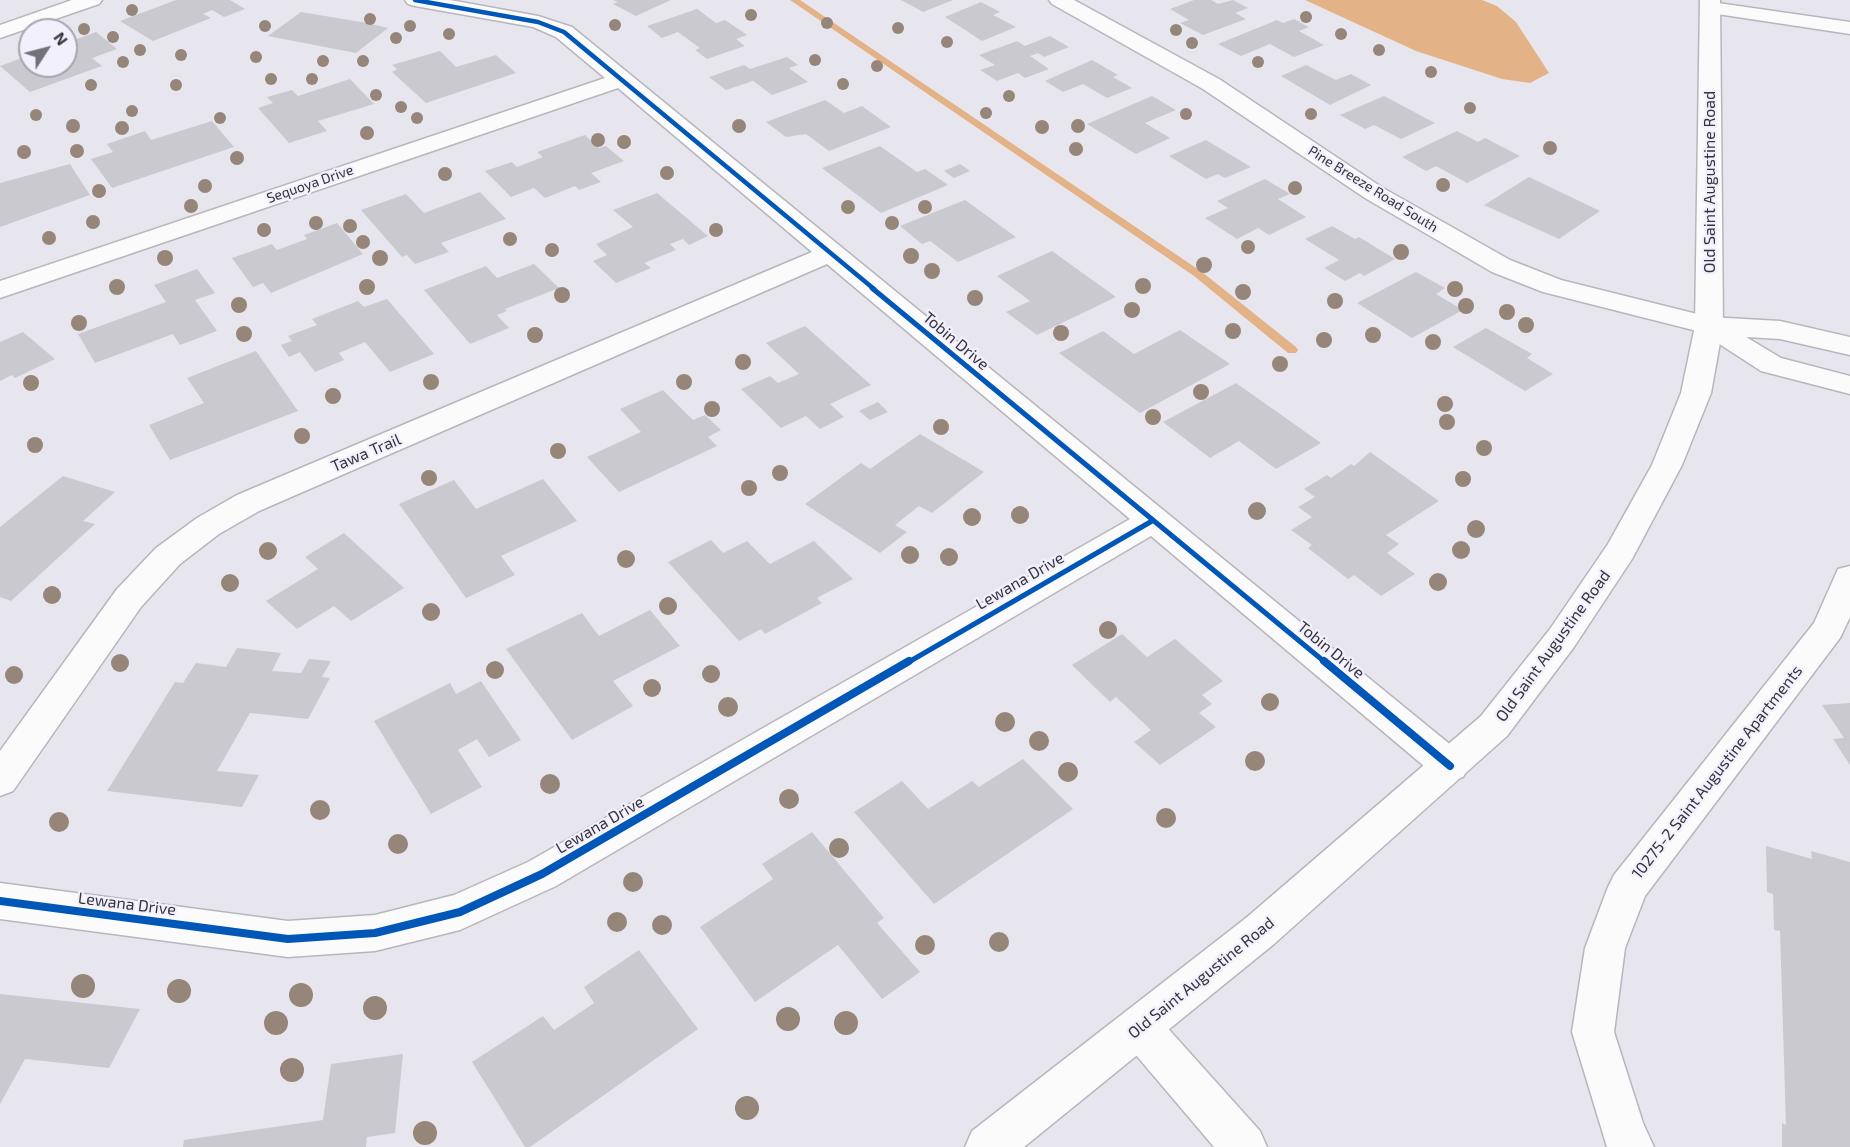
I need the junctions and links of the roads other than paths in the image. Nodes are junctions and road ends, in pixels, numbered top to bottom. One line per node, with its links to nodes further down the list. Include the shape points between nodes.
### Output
1 (92, 0): 6 (street)
2 (415, 0): 7 (street, Tobin Drive, via 538,22 564,32)
3 (1059, 0): 10 (street, Pine Breeze Road South, via 1211,84 1374,193 1501,266 1552,286)
4 (1711, 4): 5 (street); 10 (street, Old Saint Augustine Road)
5 (1850, 28)
6 (0, 33)
7 (621, 80): 8 (street, Tobin Drive); 9 (street, Sequoya Drive)
8 (830, 254): 13 (street, Tobin Drive); 17 (street, Tawa Trail, via 248,503 208,526 168,556 129,598)
9 (0, 290)
10 (1709, 326): 11 (street, via 1780,330); 12 (street, via 1771,365); 16 (street, Old Saint Augustine Road, via 1696,393 1667,465 1621,551 1562,638 1494,726)
11 (1850, 346)
12 (1850, 385)
13 (1152, 521): 16 (street, Tobin Drive); 18 (street, Lewana Drive, via 542,874 460,912 375,933 288,939)
14 (1850, 578): 15 (street, 10275-2 Saint Augustine Apartments)
15 (1839, 627): 22 (street, 10275-2 Saint Augustine Apartments, via 1628,887 1605,948 1593,1032)
16 (1450, 766): 19 (street, Old Saint Augustine Road, via 1260,931)
17 (0, 780)
18 (0, 901)
19 (1140, 1028): 20 (street, Old Saint Augustine Road); 21 (street)
20 (988, 1147)
21 (1244, 1147)
22 (1631, 1147)

